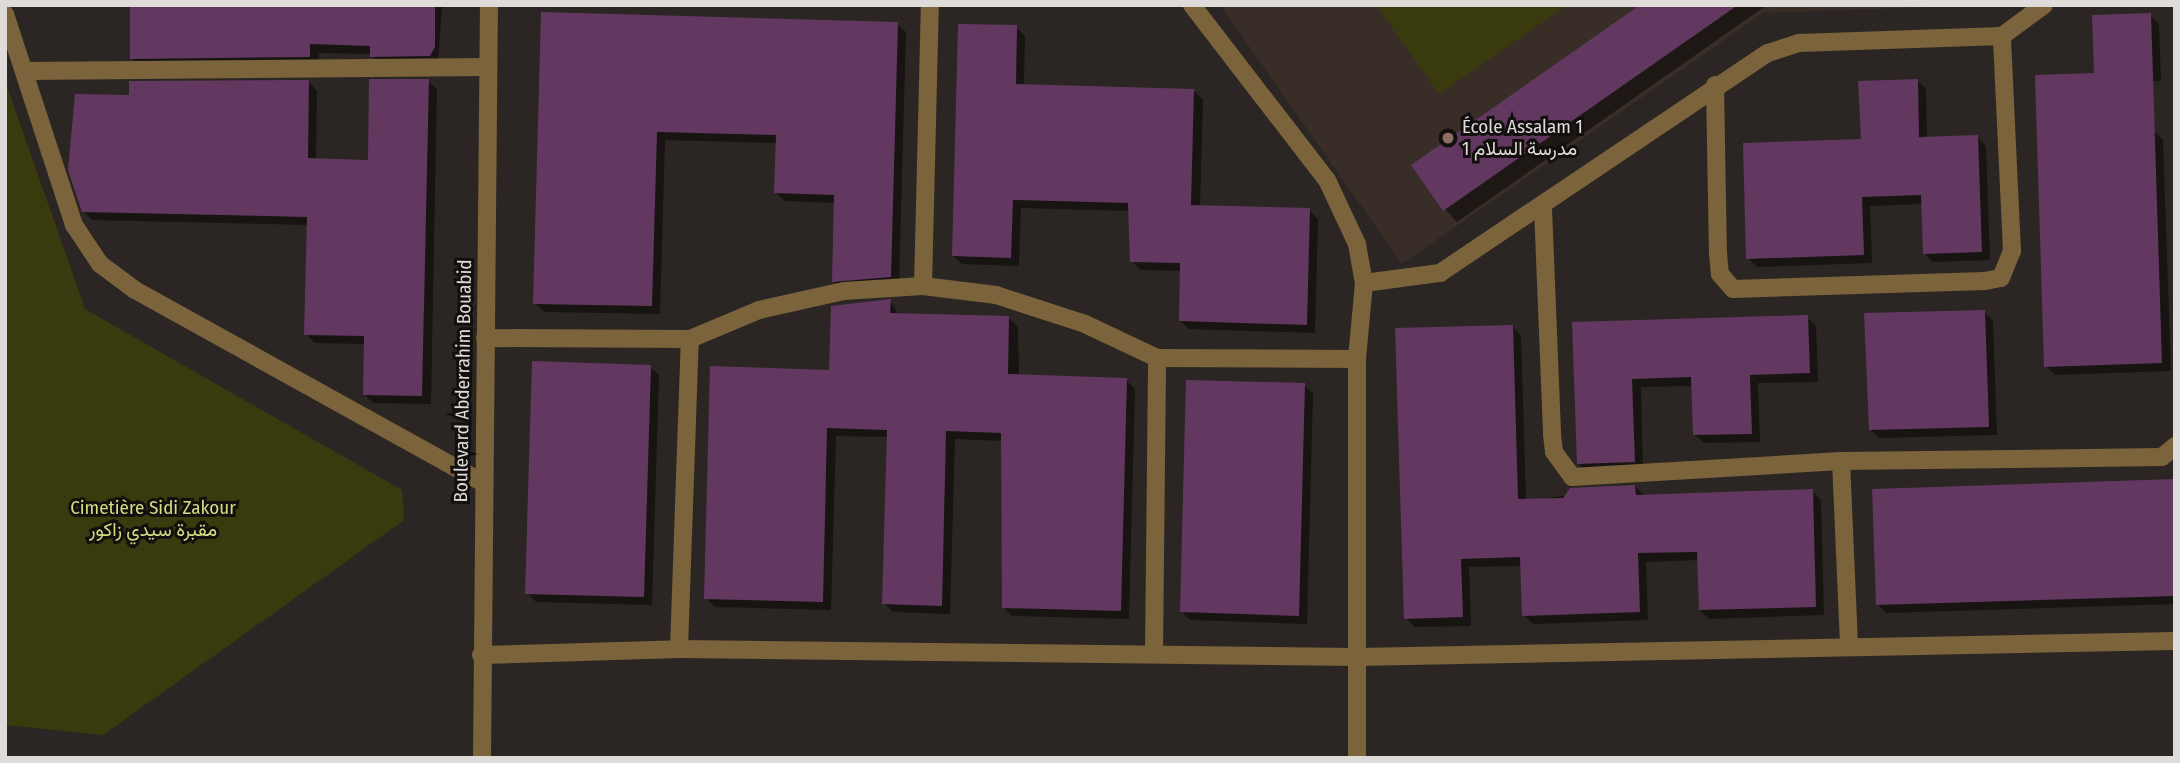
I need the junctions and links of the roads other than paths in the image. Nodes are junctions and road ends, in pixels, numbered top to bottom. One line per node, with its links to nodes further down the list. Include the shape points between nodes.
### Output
1 (489, 5): 7 (street, Boulevard Abderrahim Bouabid)
2 (930, 5): 12 (street)
3 (1192, 5): 11 (street, via 1327,180 1357,244)
4 (2044, 5): 6 (street)
5 (5, 14): 8 (street)
6 (2002, 36): 9 (street, via 1799,43 1768,53); 9 (street, via 2012,251 2001,278 1985,281 1733,289 1719,264)
7 (488, 67): 8 (street); 13 (street, Boulevard Abderrahim Bouabid)
8 (25, 71): 19 (street, via 74,225 100,264 135,290)
9 (1715, 85): 10 (street)
10 (1542, 208): 11 (street, via 1440,273); 18 (street, via 1552,435 1566,472 1586,481)
11 (1364, 284): 16 (street)
12 (923, 286): 14 (street, via 844,291 759,310); 15 (street, via 996,295 1085,324)
13 (485, 338): 14 (street); 19 (street, Boulevard Abderrahim Bouabid)
14 (690, 339): 22 (street)
15 (1157, 358): 16 (street); 23 (street)
16 (1357, 359): 25 (street)
17 (2175, 446): 18 (street, via 2162,457)
18 (1841, 461): 21 (street)
19 (483, 483): 24 (street, Boulevard Abderrahim Bouabid)
20 (2175, 641): 21 (street)
21 (1849, 644): 25 (street)
22 (679, 649): 23 (street); 24 (street)
23 (1154, 653): 25 (street)
24 (481, 655): 26 (street, Boulevard Abderrahim Bouabid)
25 (1356, 657): 27 (street)
26 (482, 758)
27 (1357, 758)

